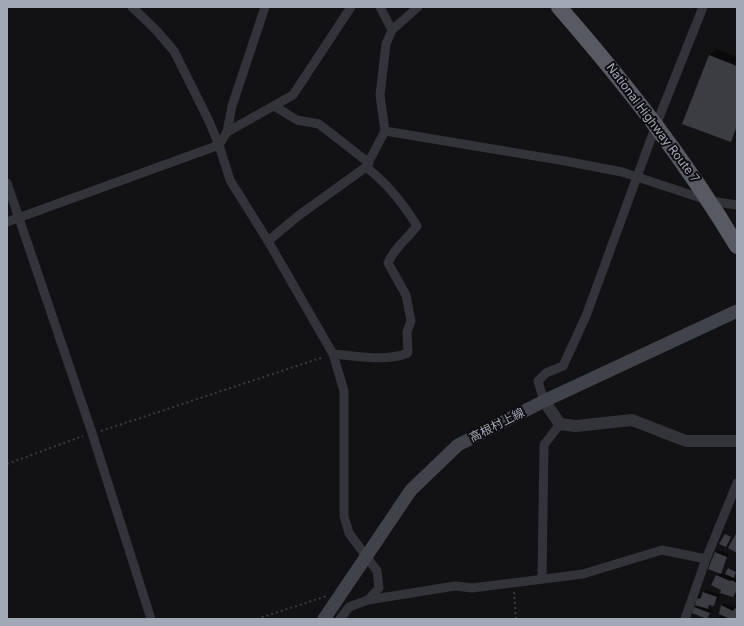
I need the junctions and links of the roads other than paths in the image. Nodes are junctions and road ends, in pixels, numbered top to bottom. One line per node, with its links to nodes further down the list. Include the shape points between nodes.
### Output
1 (132, 7): 13 (street, via 174,51)
2 (265, 7): 12 (street, via 232,106)
3 (351, 7): 9 (street, via 294,95)
4 (380, 7): 8 (street)
5 (418, 7): 8 (street)
6 (559, 7): 10 (highway, National Highway Route 7)
7 (703, 7): 10 (street)
8 (392, 30): 11 (street, via 386,44 380,95)
9 (274, 106): 12 (street); 14 (street, via 297,120 319,124)
10 (656, 125): 15 (street); 17 (highway, National Highway Route 7)
11 (385, 131): 14 (street); 15 (street, via 565,160)
12 (227, 132): 13 (street)
13 (219, 145): 19 (street); 21 (street, via 230,180)
14 (368, 165): 21 (street); 24 (street, via 404,205 417,226 407,240 392,252 388,263 406,295 411,321 407,332 408,353 399,357)
15 (637, 177): 17 (street); 25 (street, via 586,316 563,366 546,373 538,381)
16 (7, 183): 19 (street)
17 (710, 201): 18 (street); 22 (highway, National Highway Route 7)
18 (737, 204)
19 (18, 218): 20 (street); 33 (street, via 92,433)
20 (7, 222)
21 (268, 241): 24 (street)
22 (737, 246)
23 (737, 311): 25 (main road, 高根村上線)
24 (333, 354): 29 (street, via 344,391 344,516 349,533)
25 (544, 401): 26 (street); 29 (main road, 高根村上線, via 458,445 411,490)
26 (560, 424): 27 (street, via 576,426 632,420 686,441); 31 (street, via 544,445)
27 (737, 441)
28 (737, 483): 30 (street)
29 (365, 556): 32 (street, via 377,571 379,588); 34 (main road, 高根村上線)
30 (706, 559): 31 (street, via 662,550 583,574); 36 (street)
31 (542, 578): 32 (street, via 472,588 455,586)
32 (368, 600): 35 (street, via 349,607)
33 (151, 619)
34 (324, 619)
35 (340, 619)
36 (685, 619)

